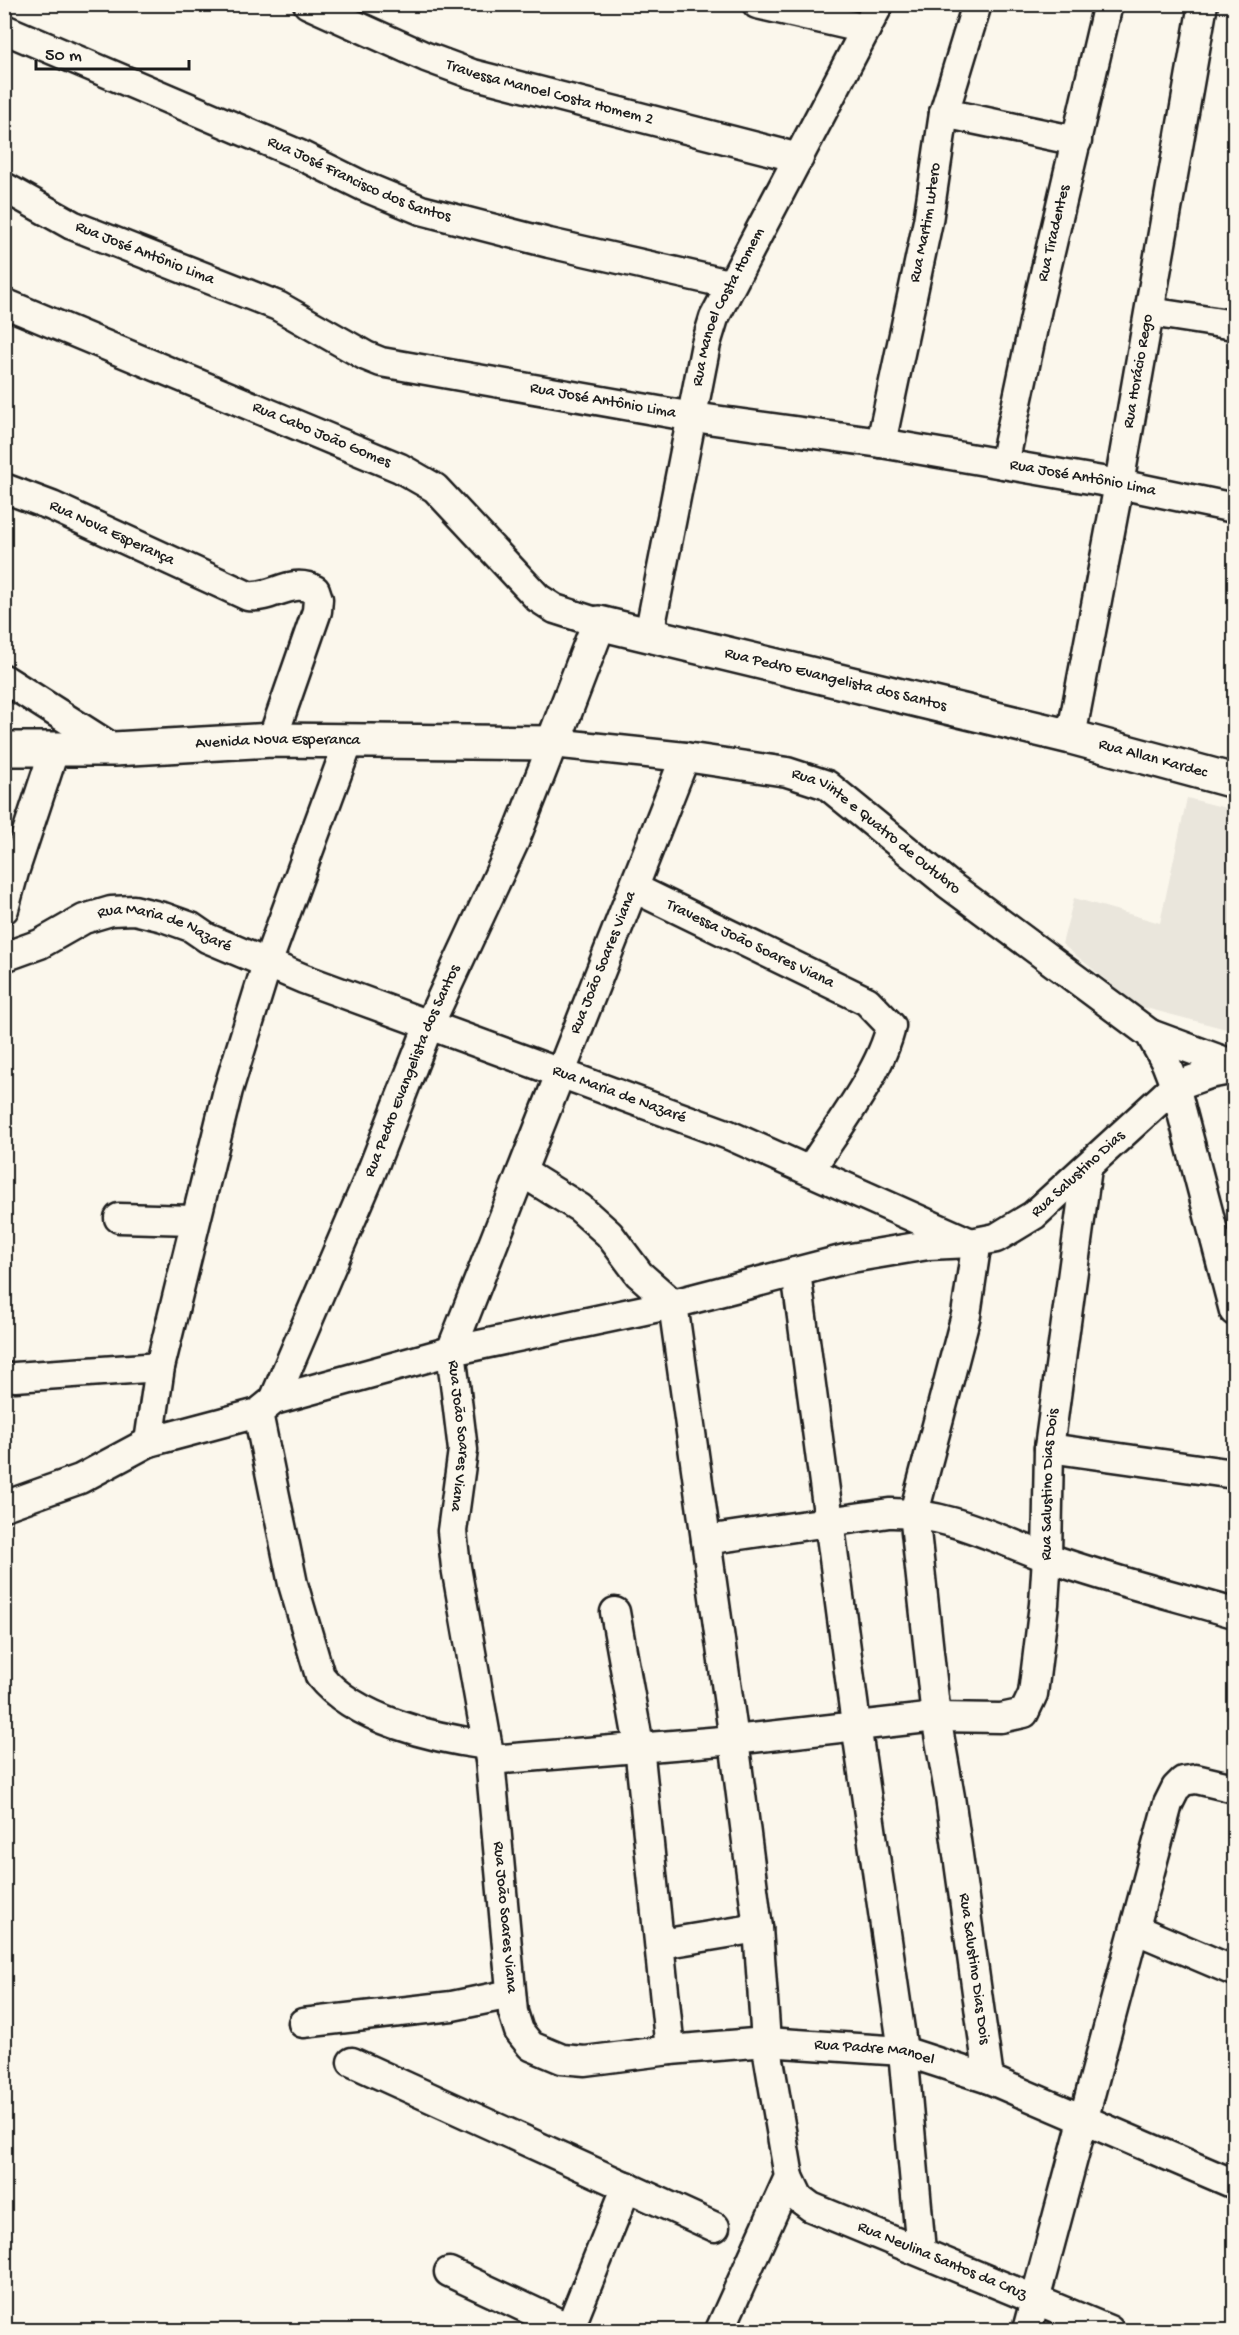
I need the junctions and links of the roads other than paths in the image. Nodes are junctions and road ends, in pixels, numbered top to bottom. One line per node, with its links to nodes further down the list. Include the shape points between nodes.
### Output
1 (308, 4): 10 (street, Travessa Manoel Costa Homem 2, via 426,57 482,77)
2 (757, 4): 6 (street)
3 (977, 4): 8 (street, Rua Martim Lutero)
4 (1108, 4): 9 (street, Rua Tiradentes)
5 (1203, 4): 14 (street, Rua Horácio Rego)
6 (872, 17): 10 (street, Rua Manoel Costa Homem)
7 (4, 29): 12 (street, Rua José Francisco dos Santos, via 421,210)
8 (944, 113): 9 (street); 17 (street, Rua Martim Lutero, via 928,221)
9 (1077, 141): 18 (street, Rua Tiradentes)
10 (799, 158): 12 (street, Rua Manoel Costa Homem)
11 (4, 188): 16 (street, Rua José Antônio Lima, via 72,225 278,306 381,362)
12 (729, 284): 16 (street, Rua Manoel Costa Homem, via 706,344)
13 (4, 303): 22 (street, Rua Cabo João Gomes, via 400,468 435,488 538,598 555,609)
14 (1150, 312): 15 (street); 19 (street, Rua Horácio Rego)
15 (1234, 325)
16 (693, 417): 17 (street, Rua José Antônio Lima); 23 (street, Rua Manoel Costa Homem)
17 (881, 443): 18 (street, Rua José Antônio Lima)
18 (1004, 464): 19 (street, Rua José Antônio Lima)
19 (1119, 484): 21 (street, Rua José Antônio Lima); 25 (street, Rua Horácio Rego)
20 (4, 488): 26 (street, Rua Nova Esperança, via 255,597 297,584 315,590 318,599 314,619)
21 (1234, 508)
22 (599, 623): 23 (main road, Rua Pedro Evangelista dos Santos); 28 (main road)
23 (649, 635): 25 (main road, Rua Pedro Evangelista dos Santos)
24 (4, 680): 29 (street)
25 (1071, 737): 33 (main road, Rua Allan Kardec)
26 (272, 740): 27 (main road, Avenida Nova Esperanca); 29 (main road, Avenida Nova Esperanca)
27 (349, 741): 28 (main road, Avenida Nova Esperanca); 37 (street)
28 (554, 743): 32 (street, Rua Vinte e Quatro de Outubro); 38 (street, Rua Pedro Evangelista dos Santos, via 515,840)
29 (114, 749): 31 (main road, Avenida Nova Esperanca)
30 (4, 750): 31 (main road, Avenida Nova Esperanca)
31 (54, 751): 35 (street)
32 (685, 757): 34 (street, Rua João Soares Viana); 39 (street, Rua Vinte e Quatro de Outubro, via 787,772 827,785 948,884)
33 (1234, 781)
34 (634, 888): 41 (street, Rua João Soares Viana); 44 (street, Travessa João Soares Viana, via 867,1001 891,1026 888,1040)
35 (4, 909)
36 (4, 957): 37 (street, Rua Maria de Nazaré, via 40,944 84,919 111,911 134,910 191,927 207,938)
37 (268, 962): 38 (street, Rua Maria de Nazaré); 47 (street, via 228,1090)
38 (429, 1025): 41 (street, Rua Maria de Nazaré); 56 (street, Rua Pedro Evangelista dos Santos, via 369,1178)
39 (1150, 1034): 40 (street, Rua Vinte e Quatro de Outubro); 42 (street, Rua Vinte e Quatro de Outubro)
40 (1234, 1067): 42 (street, Rua Vinte e Quatro de Outubro)
41 (561, 1072): 44 (street, Rua Maria de Nazaré); 45 (street, Rua João Soares Viana)
42 (1175, 1086): 43 (street, Rua Salustino Dias); 49 (street)
43 (1087, 1168): 48 (street, Rua Salustino Dias, via 1012,1230); 58 (street, Rua Salustino Dias Dois)
44 (810, 1170): 48 (street, Rua Maria de Nazaré)
45 (522, 1172): 51 (street, via 580,1208 609,1234 639,1274); 53 (street, Rua João Soares Viana)
46 (119, 1218): 47 (street)
47 (194, 1220): 54 (street)
48 (971, 1243): 50 (street, Rua Salustino Dias, via 897,1249); 61 (street, via 975,1254 966,1315)
49 (1228, 1269): 52 (street)
50 (796, 1272): 51 (street, Rua Salustino Dias); 62 (street)
51 (673, 1304): 53 (street, Rua Salustino Dias); 63 (street)
52 (1234, 1311)
53 (451, 1351): 56 (street, Rua Salustino Dias); 71 (street, Rua João Soares Viana, via 463,1449 452,1532)
54 (160, 1367): 55 (street); 57 (street)
55 (15, 1377)
56 (266, 1407): 57 (street, Rua Salustino Dias); 71 (street, via 293,1584 320,1676 343,1697 400,1725)
57 (149, 1442): 60 (street, Rua Salustino Dias, via 80,1479)
58 (1049, 1448): 59 (street); 64 (street, Rua Salustino Dias Dois)
59 (1234, 1474)
60 (4, 1506)
61 (914, 1513): 62 (street); 64 (street, via 969,1528); 67 (street, Rua Salustino Dias Dois)
62 (830, 1522): 63 (street); 68 (street)
63 (706, 1540): 69 (street)
64 (1047, 1557): 66 (street); 67 (street, Rua Salustino Dias Dois, via 1030,1704 1024,1713 1015,1717)
65 (615, 1612): 70 (street)
66 (1234, 1614)
67 (936, 1717): 68 (street); 83 (street, Rua Salustino Dias Dois)
68 (856, 1724): 69 (street); 81 (street)
69 (734, 1740): 70 (street); 73 (street)
70 (639, 1746): 71 (street); 75 (street)
71 (488, 1753): 77 (street, Rua João Soares Viana)
72 (1234, 1788): 74 (street, via 1196,1779 1183,1781 1176,1788 1168,1804)
73 (758, 1928): 75 (street); 79 (street)
74 (1135, 1929): 76 (street); 84 (street)
75 (661, 1944): 80 (street)
76 (1234, 1971)
77 (512, 2003): 78 (street); 80 (street, Rua Padre Manoel, via 519,2031 531,2046 562,2059 585,2061)
78 (303, 2023)
79 (766, 2042): 80 (street, Rua Padre Manoel); 81 (street, Rua Padre Manoel); 85 (street)
80 (670, 2050)
81 (903, 2051): 83 (street, Rua Padre Manoel); 89 (street)
82 (352, 2062): 87 (street)
83 (989, 2079): 84 (street, Rua Padre Manoel)
84 (1082, 2119): 86 (street, Rua Padre Manoel); 91 (street)
85 (789, 2177): 89 (street, Rua Neulina Santos da Cruz, via 799,2198 811,2207); 93 (street)
86 (1234, 2184)
87 (627, 2186): 88 (street); 92 (street)
88 (715, 2227)
89 (921, 2251): 91 (street, Rua Neulina Santos da Cruz)
90 (449, 2272): 92 (street)
91 (1035, 2299): 94 (street); 95 (street, Rua Neulina Santos da Cruz)
92 (571, 2330)
93 (720, 2331)
94 (1027, 2331)
95 (1109, 2331)

